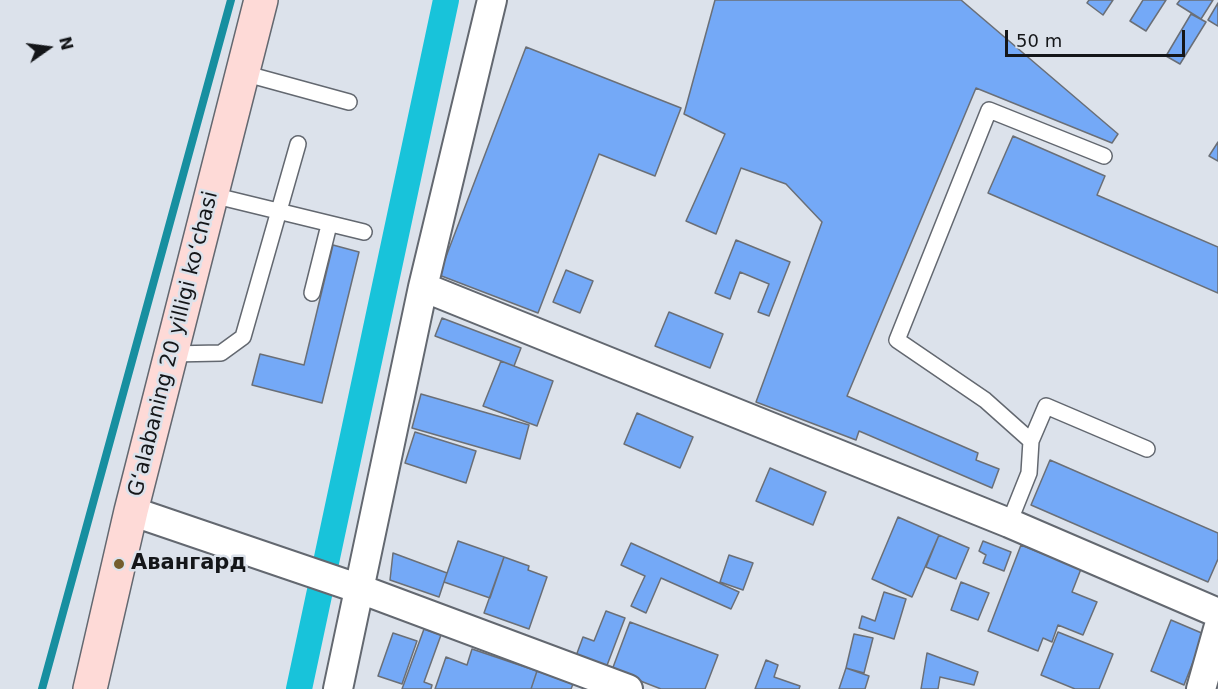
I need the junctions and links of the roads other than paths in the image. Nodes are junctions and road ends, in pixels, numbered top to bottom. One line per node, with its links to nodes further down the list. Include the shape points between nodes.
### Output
1 (261, 0): 3 (main road, Gʻalabaning 20 yilligi koʻchasi)
2 (492, 0): 11 (street)
3 (243, 74): 4 (lane); 7 (main road, Gʻalabaning 20 yilligi koʻchasi)
4 (349, 102)
5 (298, 144): 8 (lane)
6 (1104, 156): 14 (lane, via 989,110 897,340 985,400)
7 (212, 195): 8 (lane); 13 (main road, Gʻalabaning 20 yilligi koʻchasi)
8 (279, 213): 9 (lane); 13 (lane, via 243,337 221,352)
9 (329, 225): 10 (lane); 12 (lane)
10 (364, 232)
11 (423, 287): 17 (street); 18 (street)
12 (312, 293)
13 (171, 354): 16 (main road, Gʻalabaning 20 yilligi koʻchasi)
14 (1030, 441): 15 (lane, via 1046,406); 17 (lane, via 1029,473)
15 (1147, 449)
16 (131, 511): 18 (street); 21 (main road, Gʻalabaning 20 yilligi koʻchasi)
17 (1009, 523): 19 (street)
18 (360, 589): 22 (street); 23 (street)
19 (1218, 614)
20 (1218, 629): 24 (street)
21 (90, 689)
22 (338, 689)
23 (628, 689)
24 (1200, 689)

